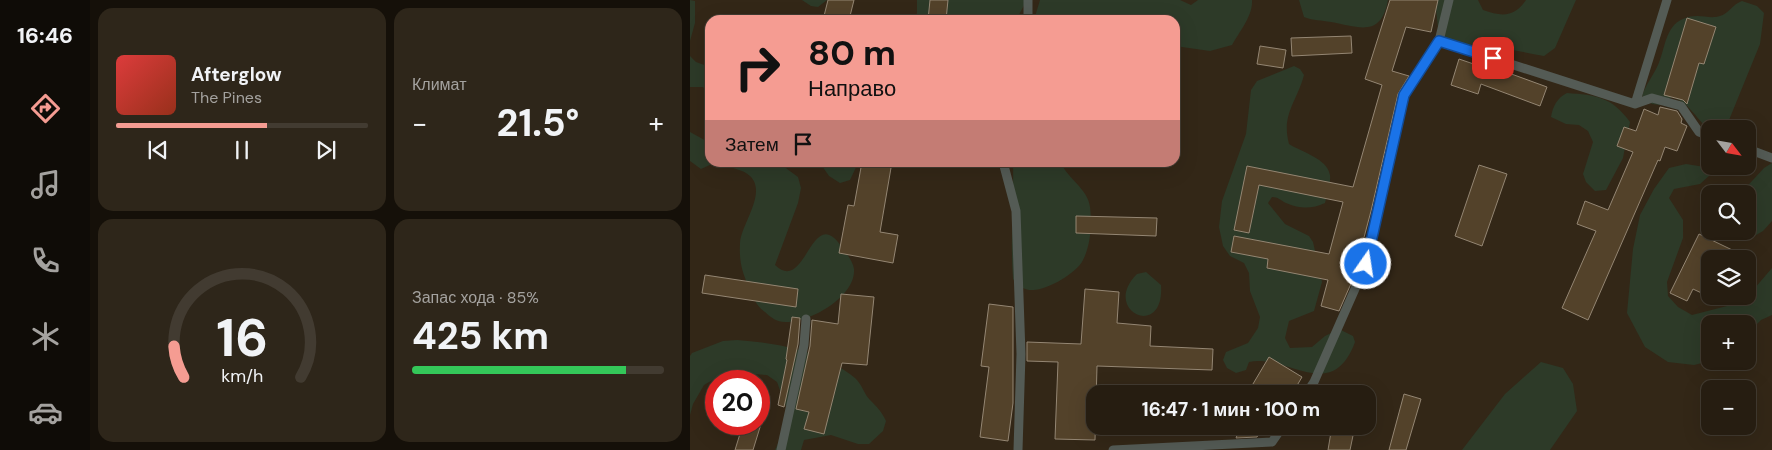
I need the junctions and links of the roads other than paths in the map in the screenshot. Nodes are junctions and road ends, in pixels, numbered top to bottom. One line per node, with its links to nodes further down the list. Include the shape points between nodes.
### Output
1 (1028, 0): 4 (lane)
2 (1449, 0): 5 (lane)
3 (1667, 0): 6 (lane)
4 (1028, 15)
5 (1439, 41): 6 (lane); 12 (lane, via 1404,95 1366,264)
6 (1635, 104): 7 (lane, via 1652,98 1682,106)
7 (1701, 133)
8 (1756, 152): 9 (lane)
9 (1772, 158)
10 (1004, 167): 15 (lane, via 1016,211 1021,354)
11 (806, 319): 14 (lane, via 804,345)
12 (1312, 385)
13 (1274, 446): 16 (lane)
14 (781, 450)
15 (1018, 450)
16 (1113, 450)

